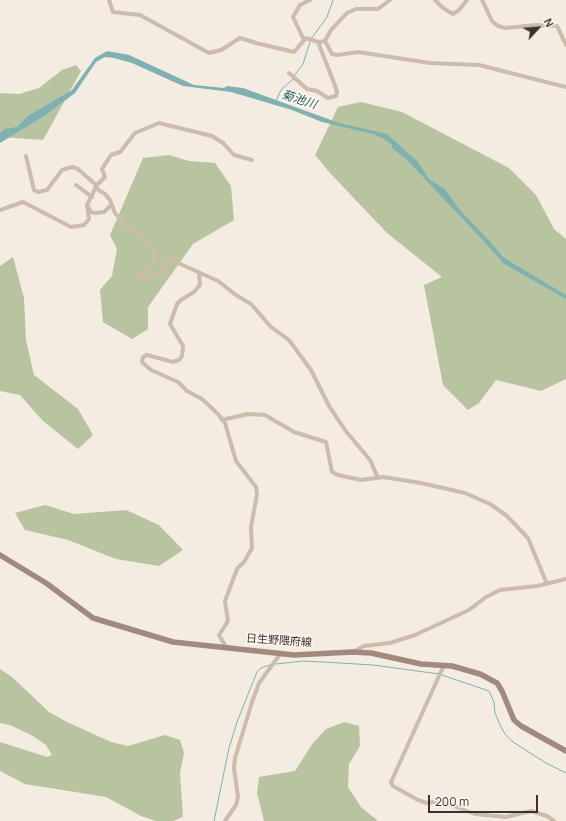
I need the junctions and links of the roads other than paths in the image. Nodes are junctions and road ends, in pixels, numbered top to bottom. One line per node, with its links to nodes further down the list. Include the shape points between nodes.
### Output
1 (109, 0): 7 (street, via 113,12 140,15 209,53 221,50 240,38 294,52)
2 (310, 0): 7 (street, via 300,5 293,17)
3 (390, 0): 8 (street, via 378,9 356,9 347,13 331,30)
4 (435, 0): 5 (street, via 453,14 460,10)
5 (467, 0)
6 (482, 0): 10 (street, via 498,26 557,26)
7 (304, 40): 9 (street, via 306,38)
8 (325, 41): 9 (street); 12 (street, via 332,54 337,55 358,52 430,63 479,65)
9 (318, 42): 11 (street, via 337,92 336,96 328,98 317,91 306,89)
10 (566, 45)
11 (289, 73)
12 (566, 87)
13 (26, 156): 16 (street, via 34,190 38,192 48,190 62,170 72,167 78,169)
14 (252, 160): 16 (street, via 234,155 212,136 159,123 135,133 120,152 111,155 102,168 105,177)
15 (76, 185): 17 (street)
16 (97, 187): 17 (street); 19 (street, via 110,200)
17 (92, 197): 18 (street)
18 (87, 205): 19 (street, via 91,212 95,213 104,212); 20 (street, via 89,219 79,227 68,226 23,202)
19 (111, 205): 21 (street, via 128,228 142,236 154,251 152,264 139,277 143,281 163,271 169,260)
20 (0, 210)
21 (199, 272): 22 (street, via 200,284 194,292 177,304 170,324 183,346 182,356 174,362 147,355 142,362 151,370 174,379 187,391 202,399); 23 (street, via 218,281 251,304 271,327 295,345 329,406 370,460)
22 (222, 420): 23 (street, via 248,414 265,415 294,432 326,442 332,472 361,480); 27 (street, via 236,461 256,487 258,494 251,527 252,548 237,569 225,602 228,621 219,635)
23 (378, 478): 26 (street, via 441,487 465,493 490,504 508,516 528,538)
24 (0, 555): 27 (main road, 日生野隈府線, via 46,583 93,618 173,642)
25 (566, 579): 26 (street)
26 (547, 584): 28 (street, via 500,590 470,610 415,635 390,643 364,646)
27 (226, 647): 29 (main road, 日生野隈府線)
28 (353, 652): 29 (main road, 日生野隈府線, via 307,655); 30 (main road, 日生野隈府線, via 377,654 421,664)
29 (280, 653): 32 (street, via 259,683 252,702 235,758 238,797 236,805)
30 (444, 664): 31 (main road, 日生野隈府線, via 490,678 502,691 514,720 520,726); 33 (street, via 391,782 393,786 418,800 427,803 440,801 475,814 506,817 532,811)
31 (566, 751)
32 (225, 821)
33 (554, 821)

